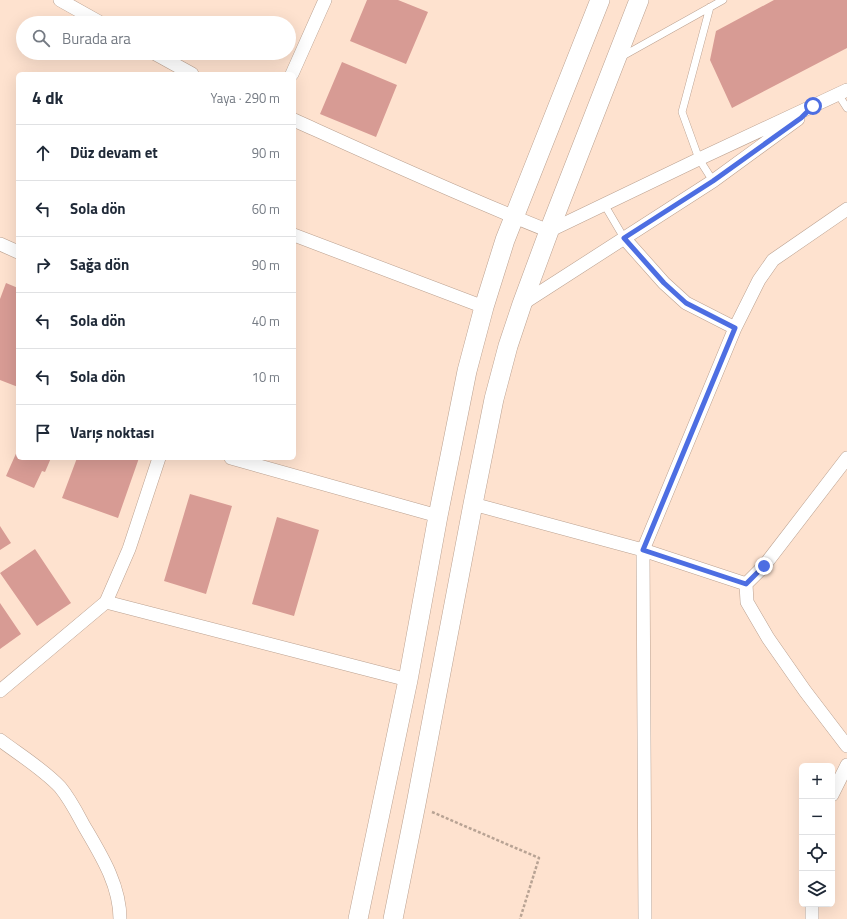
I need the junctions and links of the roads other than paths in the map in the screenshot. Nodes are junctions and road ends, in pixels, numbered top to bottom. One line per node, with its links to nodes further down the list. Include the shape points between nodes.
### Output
1 (60, 0): 7 (street)
2 (326, 0): 11 (street)
3 (600, 0): 20 (main road)
4 (639, 0): 9 (main road)
5 (723, 0): 6 (lane)
6 (710, 7): 9 (lane); 16 (lane, via 682,112)
7 (89, 16)
8 (167, 60): 10 (street)
9 (615, 60): 21 (main road)
10 (188, 72)
11 (293, 72)
12 (842, 92): 13 (street); 14 (lane)
13 (813, 106): 16 (street); 17 (street, via 801,118)
14 (847, 108)
15 (296, 121): 20 (street)
16 (699, 159): 17 (lane); 18 (street)
17 (713, 181): 23 (street)
18 (604, 204): 21 (street); 23 (lane)
19 (847, 209): 28 (street, via 773,260 759,280)
20 (514, 217): 21 (street); 27 (main road)
21 (549, 230): 26 (main road)
22 (296, 236): 27 (street)
23 (624, 238): 26 (street); 28 (street, via 664,283 686,303)
24 (0, 244): 25 (street)
25 (16, 251)
26 (522, 304): 32 (main road, via 494,399)
27 (484, 307): 33 (main road, via 467,371)
28 (735, 328): 34 (street)
29 (847, 458): 35 (street, via 764,566)
30 (158, 460): 36 (street, via 129,549)
31 (237, 460): 33 (street)
32 (473, 504): 34 (street); 46 (main road)
33 (438, 516): 37 (main road)
34 (643, 550): 35 (street); 47 (street)
35 (746, 584): 40 (street, via 747,602 768,638)
36 (106, 602): 37 (street); 38 (street)
37 (408, 680): 45 (main road)
38 (0, 691)
39 (0, 740): 44 (street, via 40,769 60,788 75,810 104,860 114,884)
40 (847, 746)
41 (847, 765): 42 (street)
42 (835, 789)
43 (812, 907): 48 (street)
44 (120, 919)
45 (358, 919)
46 (393, 919)
47 (645, 919)
48 (812, 919)

